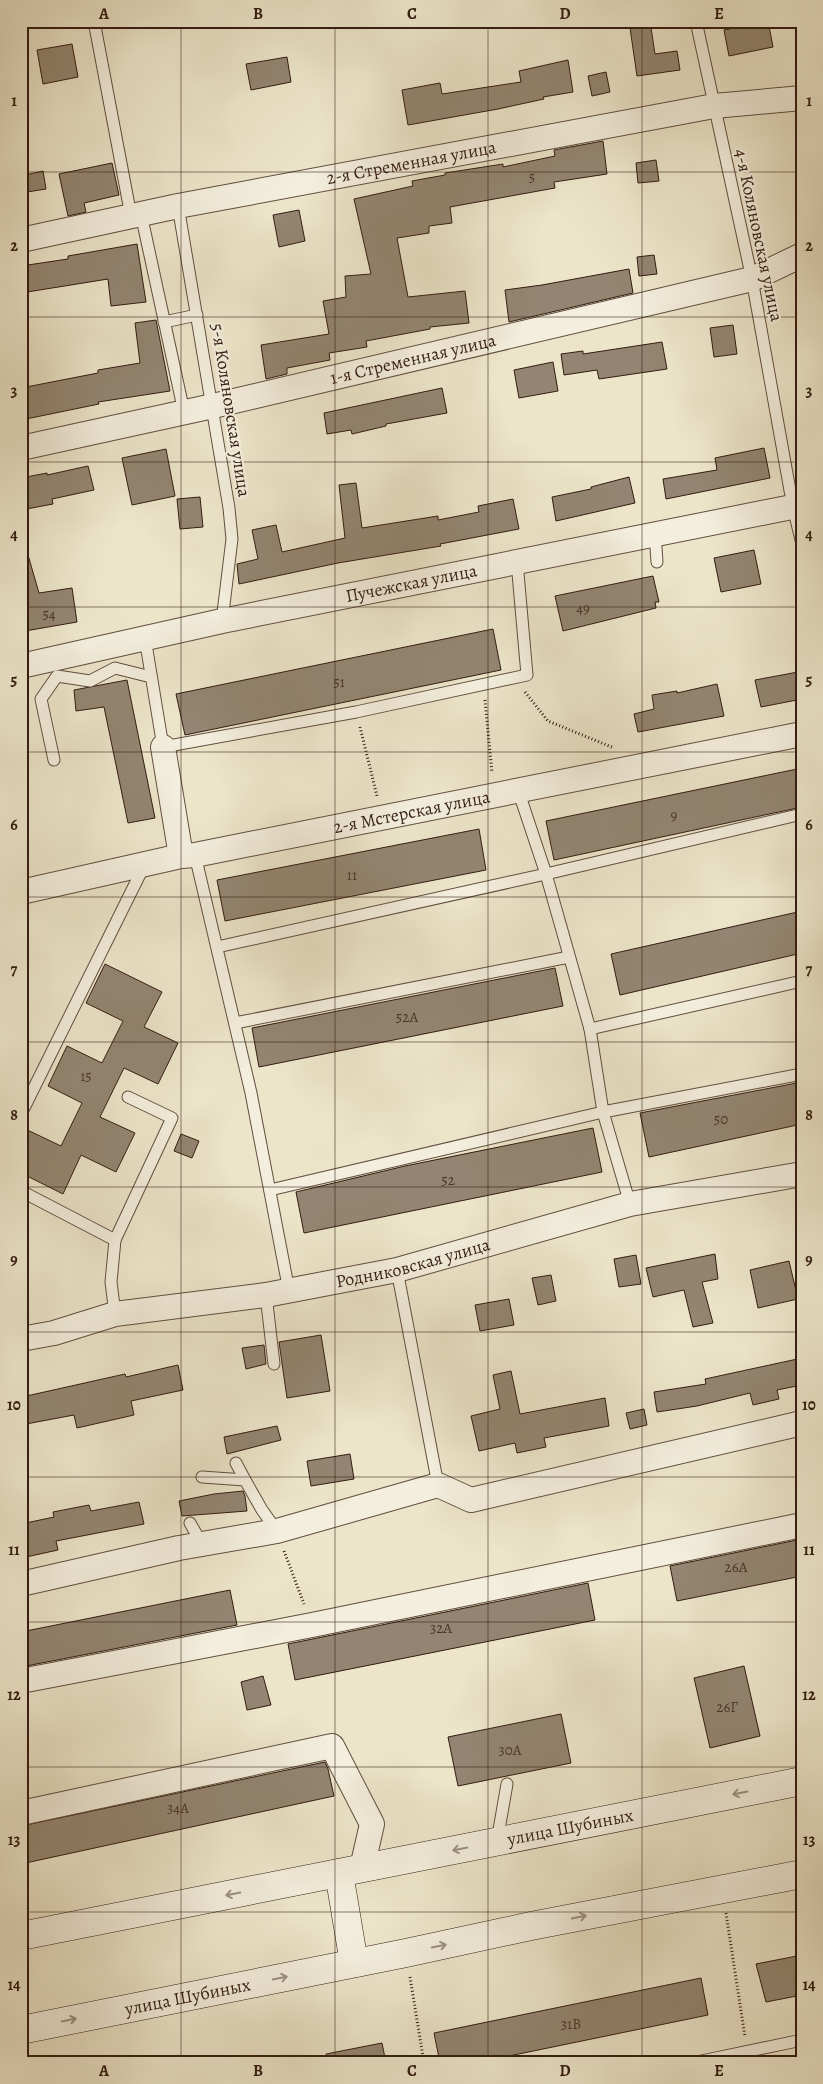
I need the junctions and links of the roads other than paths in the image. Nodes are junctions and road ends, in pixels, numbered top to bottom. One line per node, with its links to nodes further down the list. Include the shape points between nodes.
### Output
1 (94, 21): 6 (lane)
2 (696, 21): 4 (lane, 4-я Коляновская улица)
3 (802, 98): 4 (street, 2-я Стременная улица)
4 (714, 106): 5 (street, 2-я Стременная улица); 9 (lane, 4-я Коляновская улица)
5 (178, 206): 6 (street, 2-я Стременная улица); 10 (lane, 5-я Коляновская улица)
6 (136, 215): 7 (street, 2-я Стременная улица); 11 (lane)
7 (21, 240)
8 (802, 255): 9 (street, 1-я Стременная улица)
9 (752, 278): 12 (street, 1-я Стременная улица); 15 (lane, 4-я Коляновская улица)
10 (197, 315): 11 (lane); 12 (lane, 5-я Коляновская улица)
11 (164, 322): 13 (lane)
12 (213, 406): 13 (street, 1-я Стременная улица); 20 (lane, 5-я Коляновская улица, via 232,540)
13 (184, 412): 14 (street, 1-я Стременная улица)
14 (21, 448)
15 (798, 506): 16 (street, Пучежская улица); 17 (lane, 4-я Коляновская улица)
16 (655, 534): 18 (street, Пучежская улица); 19 (lane)
17 (802, 544)
18 (517, 562): 20 (street, Пучежская улица); 25 (lane, via 527,675 356,712)
19 (657, 562)
20 (222, 621): 21 (street, Пучежская улица)
21 (144, 638): 22 (street, Пучежская улица); 23 (lane)
22 (21, 666)
23 (151, 677): 25 (lane); 26 (lane, via 115,668 90,681 58,676 41,699)
24 (802, 734): 27 (street, 2-я Мстерская улица)
25 (163, 747): 29 (street)
26 (54, 760)
27 (518, 790): 29 (street, 2-я Мстерская улица); 31 (lane)
28 (802, 814): 31 (lane)
29 (188, 856): 30 (street, 2-я Мстерская улица); 33 (lane)
30 (145, 864): 32 (street, 2-я Мстерская улица); 41 (lane)
31 (546, 874): 33 (lane); 34 (lane)
32 (21, 892)
33 (217, 947): 36 (lane)
34 (569, 957): 36 (lane); 37 (lane)
35 (802, 981): 37 (lane)
36 (235, 1023): 43 (lane)
37 (590, 1029): 40 (lane)
38 (802, 1074): 40 (lane)
39 (128, 1097): 46 (lane, via 172,1118)
40 (603, 1112): 43 (lane); 45 (lane)
41 (21, 1114)
42 (802, 1174): 45 (street, Родниковская улица)
43 (270, 1190): 48 (lane)
44 (21, 1191): 46 (lane)
45 (630, 1204): 47 (street, Родниковская улица)
46 (114, 1240): 49 (lane, via 111,1282)
47 (398, 1270): 48 (street, Родниковская улица); 56 (lane)
48 (277, 1293): 49 (street, Родниковская улица); 51 (lane)
49 (115, 1314): 50 (street, Родниковская улица, via 54,1333)
50 (21, 1339)
51 (274, 1364)
52 (802, 1423): 56 (street, via 471,1500)
53 (236, 1463): 55 (lane)
54 (202, 1476): 55 (lane)
55 (245, 1480): 59 (lane)
56 (438, 1485): 59 (street)
57 (190, 1523): 60 (lane)
58 (802, 1525): 62 (street, via 312,1626)
59 (277, 1531): 60 (street)
60 (202, 1544): 61 (street)
61 (21, 1584)
62 (21, 1681)
63 (802, 1781): 66 (main road, улица Шубиных, one-way to 66)
64 (507, 1784): 66 (lane)
65 (21, 1813): 67 (street, via 332,1746 372,1824)
66 (497, 1841): 67 (main road, улица Шубиных, one-way to 67)
67 (351, 1870): 69 (main road, улица Шубиных, one-way to 69); 70 (main road)
68 (802, 1874): 70 (main road, улица Шубиных, one-way to 68)
69 (21, 1936)
70 (354, 1964): 71 (main road, улица Шубиных, one-way to 70)
71 (21, 2030)
72 (802, 2040): 73 (lane)
73 (749, 2057): 74 (lane)
74 (692, 2063)

